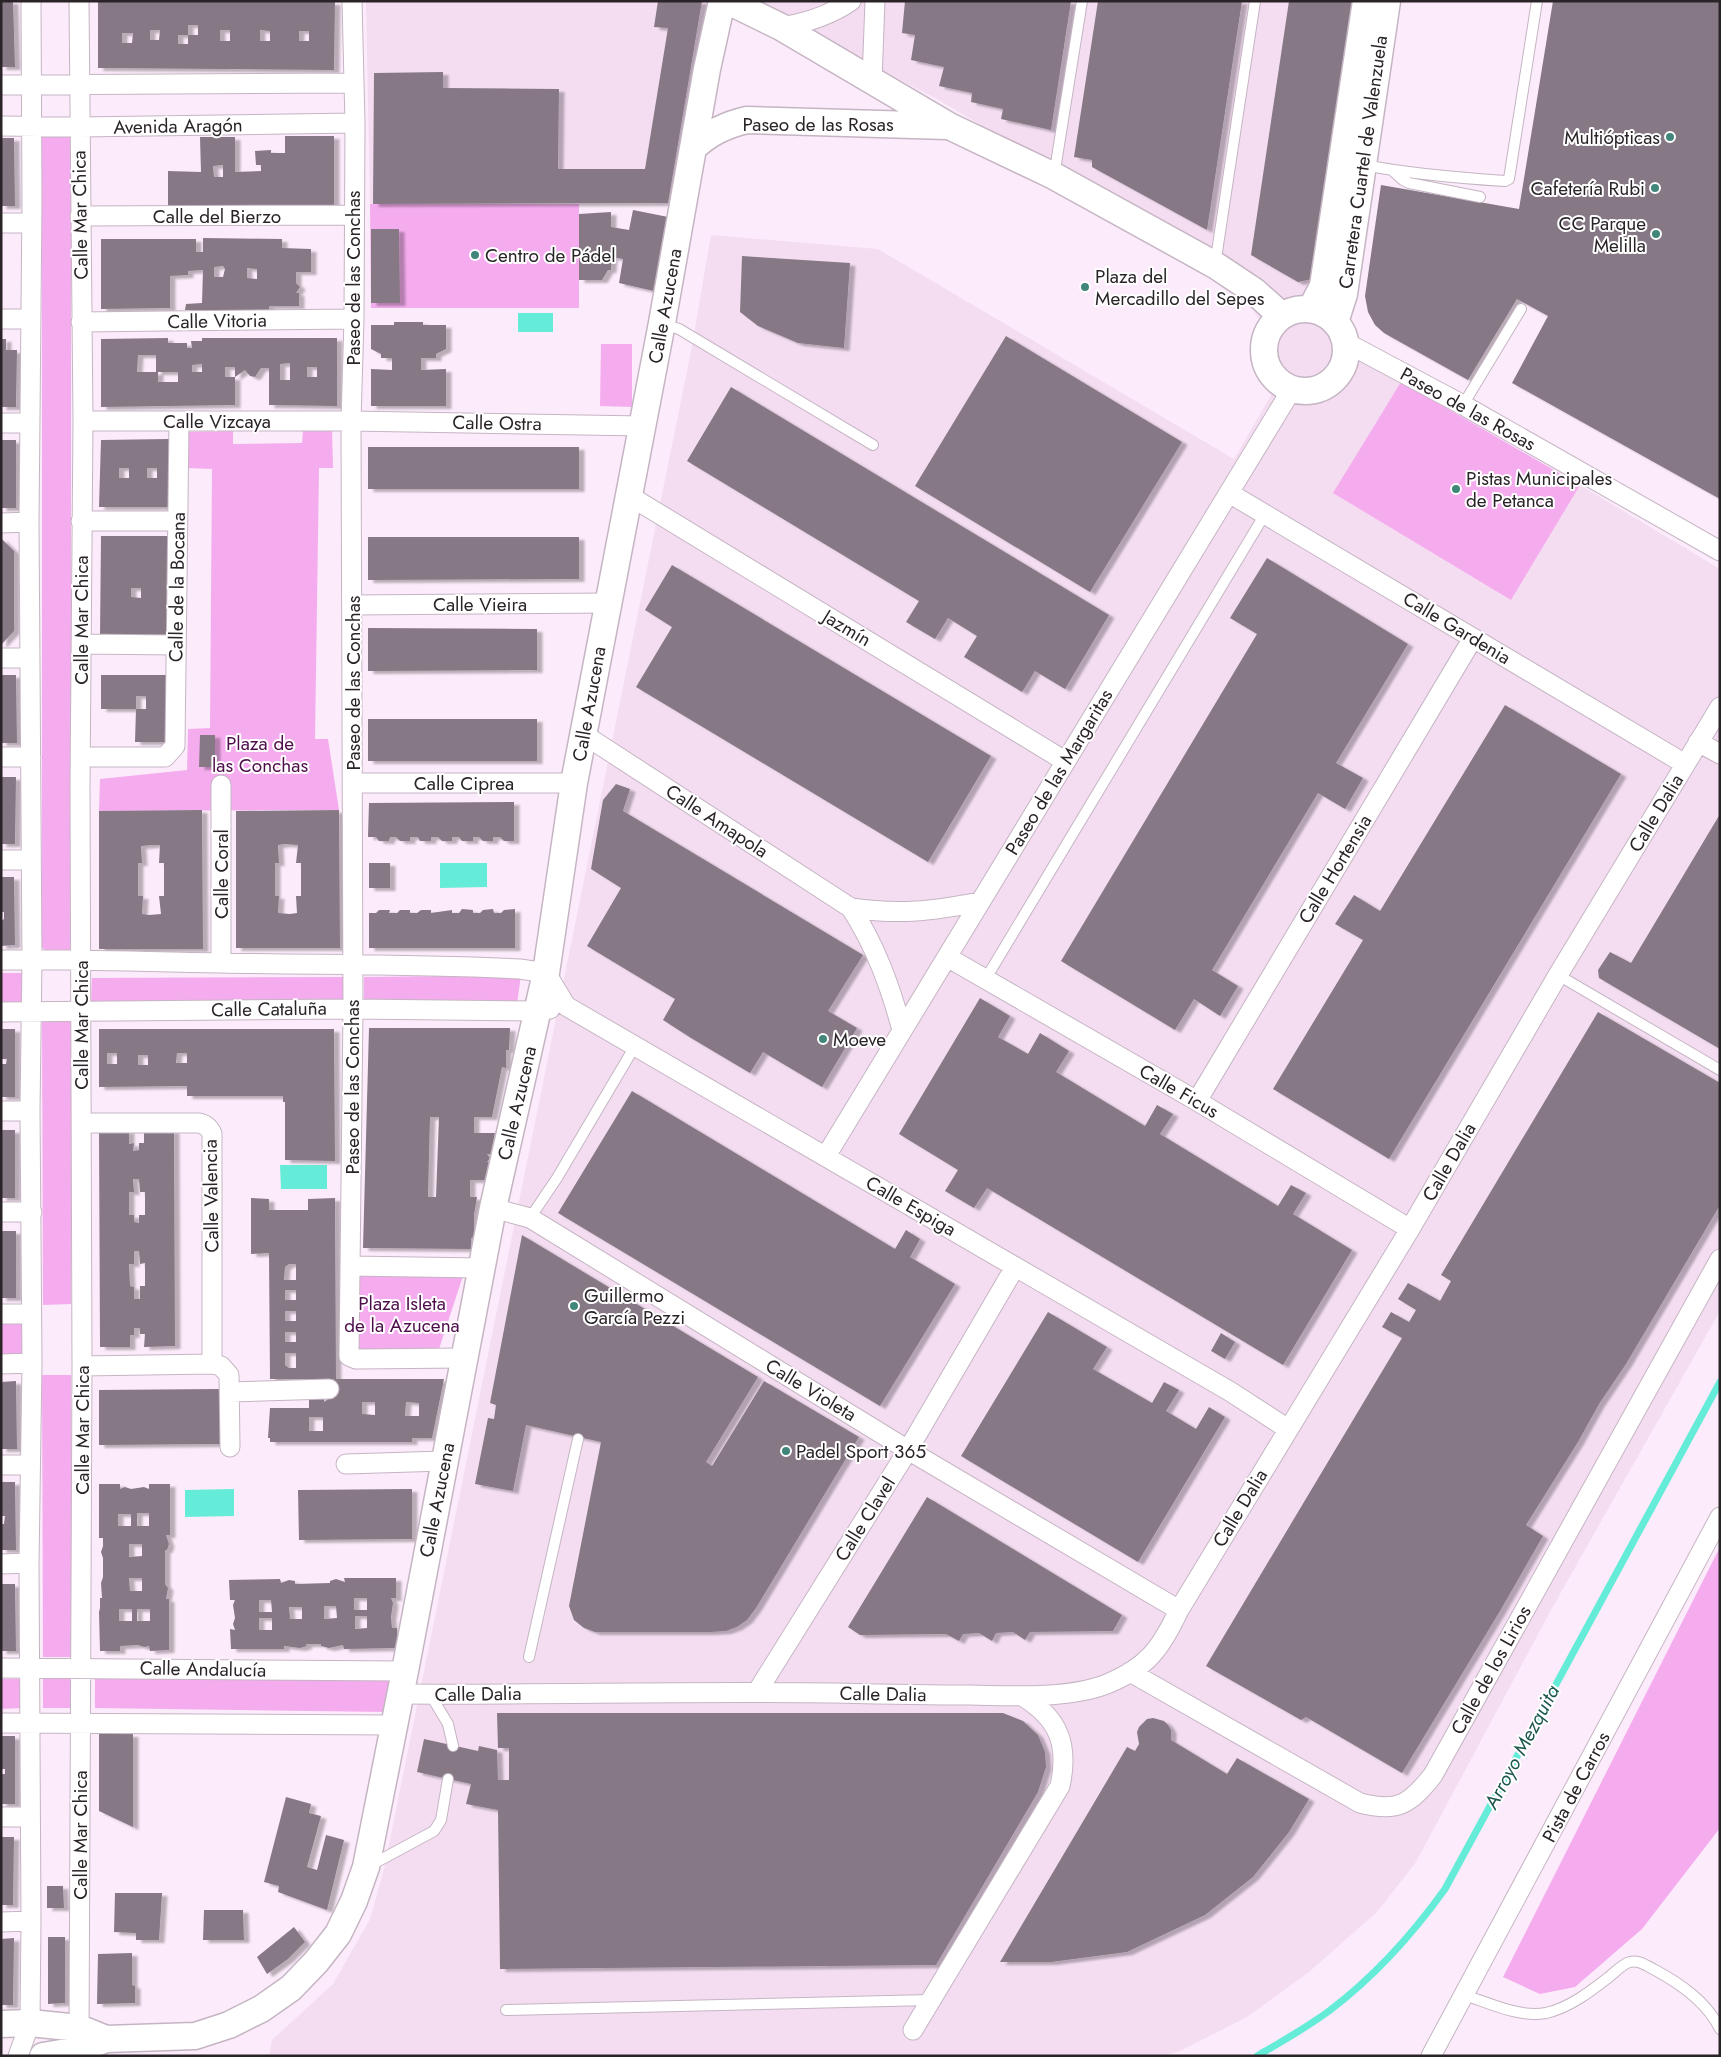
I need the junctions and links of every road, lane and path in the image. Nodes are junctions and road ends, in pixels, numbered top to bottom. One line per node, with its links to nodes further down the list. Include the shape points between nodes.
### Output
1 (31, 1): 17 (street)
2 (79, 1): 18 (street, Calle Mar Chica)
3 (352, 1): 16 (street, Paseo de las Conchas)
4 (722, 1): 14 (street, Calle Azucena)
5 (728, 1): 13 (street, Paseo de las Rosas)
6 (851, 1): 13 (street, via 817,19)
7 (875, 1): 15 (street)
8 (1082, 1): 30 (lane)
9 (1255, 1): 36 (lane)
10 (1366, 1): 38 (street, Carretera Cuartel de Valenzuela, via 1323,286)
11 (1387, 1): 28 (street, Carretera Cuartel de Valenzuela)
12 (1537, 1): 29 (lane, via 1509,179 1497,181)
13 (782, 27): 15 (street, Paseo de las Rosas)
14 (707, 69): 21 (street, via 719,108); 27 (street, Calle Azucena)
15 (872, 80): 22 (street, via 878,98 874,116); 25 (street, Paseo de las Rosas)
16 (353, 82): 18 (street); 20 (street, Paseo de las Conchas)
17 (32, 84): 18 (street); 19 (street); 24 (street)
18 (79, 84): 26 (street, Calle Mar Chica)
19 (1, 85)
20 (355, 123): 26 (street, Avenida Aragón); 32 (street, Paseo de las Conchas)
21 (731, 124): 22 (street, Paseo de las Rosas, via 746,120); 27 (street, Paseo de las Rosas, via 706,136)
22 (867, 124): 25 (street, Paseo de las Rosas)
23 (1, 126): 24 (street, Avenida Aragón)
24 (32, 126): 26 (street, Avenida Aragón); 35 (street)
25 (950, 126): 30 (street, Paseo de las Rosas)
26 (79, 127): 33 (street, Calle Mar Chica)
27 (693, 148): 44 (street, Calle Azucena)
28 (1363, 165): 29 (lane); 45 (street, Carretera Cuartel de Valenzuela)
29 (1393, 171): 31 (lane, via 1409,182)
30 (1054, 176): 36 (street, Paseo de las Rosas)
31 (1480, 197)
32 (353, 215): 33 (street, Calle del Bierzo); 42 (street, Paseo de las Conchas)
33 (80, 216): 43 (street, Calle Mar Chica)
34 (1, 223): 35 (street)
35 (31, 224): 41 (street)
36 (1214, 265): 39 (street, Paseo de las Rosas, via 1254,291)
37 (1521, 308): 47 (lane)
38 (1311, 309): 39 (street, via 1296,310); 45 (street, via 1324,314)
39 (1282, 316): 46 (street, via 1266,338 1265,356 1271,373)
40 (1, 319): 41 (street)
41 (31, 319): 52 (street)
42 (354, 319): 43 (street, Calle Vitoria); 50 (street, Paseo de las Conchas)
43 (81, 322): 48 (street, Calle Mar Chica)
44 (662, 324): 53 (street, Calle Azucena); 54 (lane, via 680,329)
45 (1340, 332): 46 (street, via 1346,352 1344,363 1332,381 1313,390); 47 (street, Paseo de las Rosas)
46 (1292, 389): 55 (street, Paseo de las Margaritas)
47 (1463, 406): 62 (street, Paseo de las Rosas)
48 (83, 421): 49 (street, Calle Vizcaya); 60 (street, Calle Mar Chica)
49 (179, 421): 50 (street, Calle Vizcaya); 58 (street, Calle de la Bocana)
50 (352, 421): 53 (street, Calle Ostra); 64 (street, Paseo de las Conchas)
51 (1, 423): 52 (street)
52 (30, 423): 59 (street)
53 (642, 426): 56 (street, Calle Azucena)
54 (874, 446)
55 (1229, 492): 57 (street, Calle Gardenia); 77 (street, Paseo de las Margaritas)
56 (628, 495): 63 (street, Calle Azucena); 77 (street, Jazmín)
57 (1265, 514): 65 (street, Calle Gardenia); 94 (lane)
58 (178, 521): 60 (street); 67 (street, Calle de la Bocana)
59 (29, 522): 61 (street); 69 (street)
60 (81, 522): 66 (street, Calle Mar Chica)
61 (1, 523)
62 (1720, 551)
63 (608, 603): 64 (street, Calle Vieira); 71 (street, Calle Azucena)
64 (352, 605): 79 (street, Paseo de las Conchas)
65 (1473, 638): 78 (street, Calle Gardenia); 104 (street, Calle Hortensia)
66 (81, 644): 67 (street); 76 (street, Calle Mar Chica)
67 (176, 645): 76 (street, Calle de la Bocana, via 177,739 171,752 165,757)
68 (1, 658): 69 (street)
69 (30, 658): 75 (street)
70 (1720, 707): 72 (street, Calle Dalia)
71 (584, 734): 80 (street, Calle Azucena); 85 (street, Calle Amapola)
72 (1698, 742): 73 (street); 78 (street, Calle Dalia)
73 (1720, 754)
74 (1, 757): 75 (street)
75 (31, 757): 83 (street)
76 (81, 758): 87 (street, Calle Mar Chica)
77 (1065, 761): 84 (street, Paseo de las Margaritas)
78 (1685, 764): 93 (street, Calle Dalia)
79 (354, 783): 80 (street, Calle Ciprea); 91 (street, Paseo de las Conchas)
80 (574, 783): 92 (street, Calle Azucena)
81 (221, 785): 90 (street, Calle Coral)
82 (1, 860): 83 (street)
83 (31, 860): 89 (street)
84 (980, 902): 85 (street, Calle Amapola, via 915,912); 86 (street, Paseo de las Margaritas)
85 (851, 908): 101 (street, Calle Amapola, via 877,954)
86 (947, 957): 94 (street, Calle Ficus); 101 (street, Paseo de las Margaritas)
87 (80, 959): 89 (street); 90 (street); 97 (street, Calle Mar Chica)
88 (1, 960): 89 (street)
89 (32, 960): 100 (street)
90 (221, 963): 91 (street)
91 (353, 964): 92 (street, via 512,968); 96 (street, Paseo de las Conchas)
92 (546, 973): 95 (street, Calle Espiga); 98 (street, Calle Azucena)
93 (1558, 975): 103 (lane); 113 (street, Calle Dalia)
94 (985, 980): 104 (street, Calle Ficus)
95 (566, 1006): 98 (street, Calle Cataluña); 102 (street, Calle Espiga)
96 (353, 1009): 97 (street, Calle Cataluña); 98 (street, Calle Cataluña); 115 (street, Paseo de las Conchas)
97 (80, 1011): 100 (street, Calle Cataluña); 107 (street, Calle Mar Chica)
98 (538, 1011): 109 (street, Calle Azucena)
99 (1, 1012): 100 (street, Calle Cataluña)
100 (31, 1013): 105 (street)
101 (902, 1030): 108 (street, Paseo de las Margaritas)
102 (635, 1046): 108 (street, Calle Espiga); 112 (lane)
103 (1720, 1070)
104 (1197, 1101): 113 (street, Calle Ficus)
105 (30, 1110): 106 (street); 111 (street)
106 (1, 1111)
107 (81, 1123): 123 (street, Calle Valencia, via 198,1123 210,1130); 124 (street, Calle Mar Chica)
108 (826, 1156): 116 (street, Calle Espiga)
109 (492, 1208): 112 (street, Calle Violeta); 117 (street, Calle Azucena)
110 (1, 1212): 111 (street)
111 (32, 1212): 119 (street)
112 (530, 1218): 130 (street, Calle Violeta)
113 (1410, 1228): 127 (street, Calle Dalia)
114 (1720, 1259): 143 (street, Calle de los Lirios, via 1433,1775 1407,1803 1377,1808 1360,1803)
115 (350, 1266): 117 (street); 120 (street, Paseo de las Conchas, via 349,1354 352,1359)
116 (1015, 1267): 127 (street, Calle Espiga); 130 (street, Calle Clavel)
117 (481, 1268): 120 (street, Calle Azucena)
118 (1, 1314): 119 (street)
119 (31, 1314): 121 (street)
120 (464, 1358): 131 (street, Calle Azucena)
121 (32, 1363): 122 (street); 134 (street)
122 (1, 1364)
123 (212, 1364): 124 (street); 126 (street, via 227,1371)
124 (82, 1366): 142 (street, Calle Mar Chica)
125 (329, 1389): 126 (street)
126 (230, 1392): 129 (street)
127 (1288, 1428): 138 (street, Calle Dalia)
128 (578, 1439): 139 (lane)
129 (230, 1447)
130 (908, 1450): 138 (street, Calle Violeta); 145 (street, Calle Clavel)
131 (444, 1461): 132 (street); 144 (street, Calle Azucena)
132 (346, 1464)
133 (1, 1465): 134 (street)
134 (30, 1465): 136 (street)
135 (1720, 1517): 159 (street, Pista de Carros)
136 (29, 1563): 137 (street); 141 (street)
137 (1, 1564)
138 (1179, 1610): 143 (street, Calle Dalia, via 1154,1654)
139 (529, 1657)
140 (1, 1668): 141 (street, Calle Andalucía)
141 (31, 1668): 142 (street, Calle Andalucía); 149 (street)
142 (82, 1668): 144 (street, Calle Andalucía); 150 (street, Calle Mar Chica)
143 (1130, 1672): 147 (street, Calle Dalia, via 1106,1684 1076,1691)
144 (402, 1683): 146 (street, Calle Dalia); 151 (street, Calle Azucena)
145 (757, 1692): 146 (street, Calle Dalia); 147 (street, Calle Dalia)
146 (430, 1694): 152 (lane, via 448,1724)
147 (1022, 1696): 160 (street, via 1038,1705 1059,1734 1064,1751 1060,1786)
148 (1, 1722): 149 (street)
149 (31, 1722): 150 (street); 155 (street, via 37,1747)
150 (81, 1722): 151 (street); 166 (street, Calle Mar Chica)
151 (394, 1725): 156 (street, Calle Azucena)
152 (453, 1746)
153 (448, 1779): 156 (lane, via 440,1820 434,1831)
154 (1, 1817): 155 (street)
155 (30, 1817): 157 (street)
156 (366, 1867): 166 (street, Calle Azucena, via 338,1934 291,1988 261,2009 229,2025 195,2036)
157 (31, 1921): 158 (street); 162 (street)
158 (1, 1922)
159 (1464, 1995): 164 (lane, via 1514,2011 1546,2012 1562,2008 1626,1963 1638,1962 1688,1991 1708,2010); 169 (street, Pista de Carros)
160 (931, 2000): 161 (lane); 165 (street)
161 (506, 2010)
162 (30, 2023): 163 (street); 166 (street); 167 (street)
163 (1, 2024)
164 (1720, 2029)
165 (913, 2030)
166 (79, 2039): 168 (street)
167 (18, 2056)
168 (43, 2056)
169 (1431, 2056)

